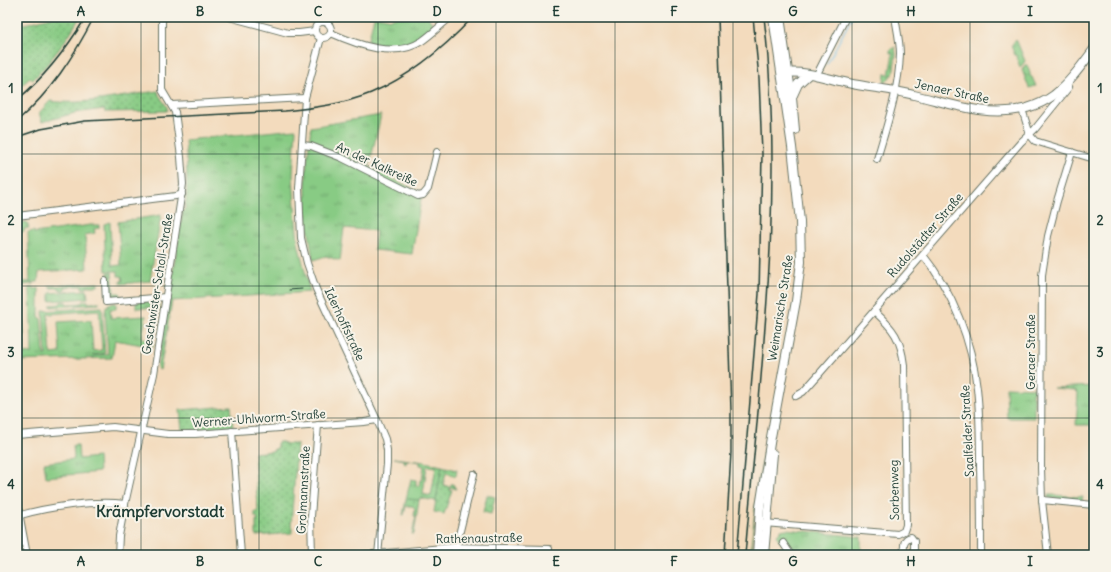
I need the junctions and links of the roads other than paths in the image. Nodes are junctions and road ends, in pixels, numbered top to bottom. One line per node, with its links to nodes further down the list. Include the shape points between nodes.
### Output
1 (162, 17): 19 (street, Geschwister-Scholl-Straße, via 162,90)
2 (229, 17): 9 (street, via 288,33)
3 (450, 17): 10 (street, via 421,41 405,48 381,49)
4 (773, 17): 13 (main road, Weimarische Straße)
5 (780, 17): 13 (main road, Weimarische Straße)
6 (846, 17): 14 (street, via 822,62)
7 (895, 17): 16 (street, via 900,54)
8 (328, 20): 9 (street, via 318,23); 10 (street)
9 (315, 31): 11 (street)
10 (331, 33): 11 (street)
11 (321, 38): 17 (street, Iderhoffstraße)
12 (1094, 49): 20 (main road, via 1055,94 1039,104)
13 (785, 73): 14 (main road, Jenaer Straße); 18 (main road, Weimarische Straße); 45 (main road, Weimarische Straße, via 800,222 801,262 770,437)
14 (812, 75): 16 (main road, Jenaer Straße); 18 (main road, via 798,84)
15 (1070, 87): 21 (street, Rudolstädter Straße)
16 (895, 91): 20 (main road, Jenaer Straße, via 981,111 1003,112); 25 (street)
17 (305, 98): 19 (street); 22 (street, Iderhoffstraße)
18 (792, 98): 45 (main road, Weimarische Straße, via 806,230 805,264)
19 (172, 105): 27 (street, Geschwister-Scholl-Straße, via 181,157)
20 (1022, 109): 21 (street)
21 (1030, 135): 24 (street, via 1035,141); 29 (street, Rudolstädter Straße, via 1021,142)
22 (302, 146): 23 (street, An der Kalkreiße, via 311,146 342,158 418,196 423,195 428,189); 34 (street, Iderhoffstraße, via 300,227 307,263 316,290)
23 (438, 152)
24 (1072, 152): 26 (street); 40 (street, Geraer Straße, via 1048,236 1042,275)
25 (877, 159)
26 (1094, 159)
27 (182, 194): 28 (street); 31 (street, Geschwister-Scholl-Straße)
28 (17, 216)
29 (923, 255): 32 (street, Rudolstädter Straße); 61 (street, Saalfelder Straße, via 946,289 957,313 974,368 980,412)
30 (105, 281): 31 (street, via 106,302)
31 (166, 298): 36 (street, Geschwister-Scholl-Straße)
32 (874, 311): 33 (street, Rudolstädter Straße, via 803,392); 45 (street, Sorbenweg, via 897,337 903,353 906,525 904,531 898,534)
33 (796, 396)
34 (377, 420): 35 (street, Werner-Uhlworm-Straße); 49 (street, Iderhoffstraße, via 387,450 388,464)
35 (318, 426): 37 (street, Werner-Uhlworm-Straße); 53 (street, Grolmannstraße, via 311,517)
36 (142, 430): 37 (street, Werner-Uhlworm-Straße, via 168,434); 38 (street, Werner-Uhlworm-Straße, via 113,427); 42 (street, Geschwister-Scholl-Straße)
37 (232, 431): 52 (street)
38 (17, 434)
39 (474, 474): 47 (street)
40 (1042, 500): 43 (street); 62 (street, Geraer Straße)
41 (17, 502): 44 (street)
42 (125, 504): 44 (street, via 59,507); 51 (street, Geschwister-Scholl-Straße)
43 (1094, 505)
44 (18, 516): 50 (street)
45 (763, 523): 56 (main road, Weimarische Straße); 57 (main road, Weimarische Straße)
46 (783, 543): 58 (street)
47 (455, 547): 48 (street, Rathenaustraße); 49 (street, Rathenaustraße); 55 (street)
48 (548, 552)
49 (378, 554): 54 (street, Rathenaustraße)
50 (27, 555)
51 (118, 555)
52 (241, 555)
53 (312, 555)
54 (362, 555)
55 (454, 555)
56 (757, 555)
57 (764, 555)
58 (790, 555)
59 (904, 555): 60 (street, via 904,542 911,537 914,541)
60 (914, 555)
61 (981, 555)
62 (1048, 555)

